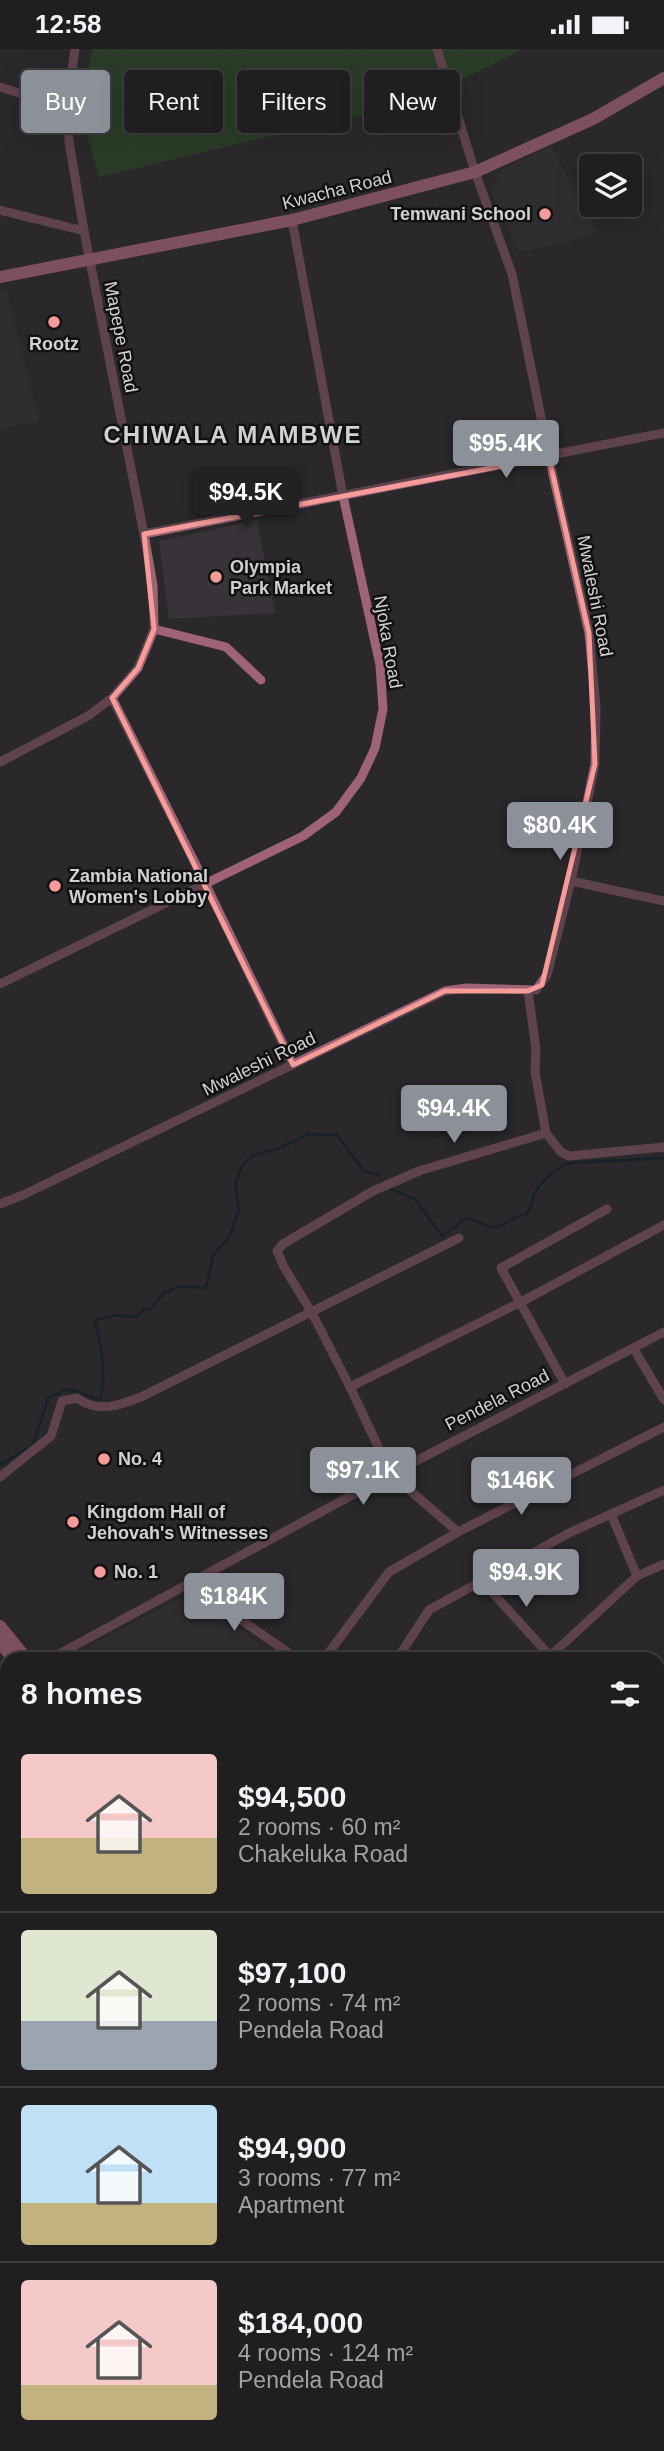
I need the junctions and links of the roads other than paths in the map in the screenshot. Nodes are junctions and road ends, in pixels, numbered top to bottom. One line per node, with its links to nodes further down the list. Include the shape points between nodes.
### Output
1 (75, 49): 3 (street, Mapepe Road)
2 (437, 49): 8 (street, Mwaleshi Road)
3 (72, 70)
4 (664, 79): 8 (main road, Kwacha Road, via 593,118)
5 (0, 87): 6 (street)
6 (21, 94)
7 (69, 133): 11 (street, Mapepe Road)
8 (475, 172): 10 (main road, Kwacha Road); 15 (street, Mwaleshi Road, via 512,274)
9 (0, 210): 11 (street)
10 (292, 220): 12 (main road, Kwacha Road); 16 (street, Njoka Road)
11 (84, 231): 12 (street, Mapepe Road)
12 (90, 260): 13 (main road, Kwacha Road); 17 (street, Mapepe Road)
13 (0, 277)
14 (664, 433): 15 (street)
15 (550, 457): 16 (street); 22 (street, Mwaleshi Road, via 589,632 596,708 596,764)
16 (343, 496): 17 (street); 23 (street, Njoka Road, via 380,665 383,709 374,748 361,778 336,812 303,836)
17 (144, 534): 18 (street, Mapepe Road, via 153,585)
18 (154, 629): 19 (street, via 226,647); 20 (street, Mapepe Road, via 138,668)
19 (261, 680)
20 (112, 698): 21 (street, Mapepe Road, via 88,716); 23 (street)
21 (0, 762)
22 (571, 881): 24 (street); 26 (street, Mwaleshi Road, via 547,975 536,990)
23 (205, 883): 25 (street, Njoka Road); 27 (street)
24 (664, 901)
25 (0, 984)
26 (528, 991): 27 (street, Mwaleshi Road, via 444,991); 28 (street)
27 (293, 1065): 30 (street, Mwaleshi Road)
28 (546, 1133): 29 (street, via 569,1156); 35 (street, via 419,1171 373,1191 283,1244 277,1251)
29 (664, 1147)
30 (0, 1204)
31 (607, 1209): 34 (street, via 501,1268)
32 (664, 1225): 34 (street)
33 (459, 1238): 35 (street)
34 (521, 1302): 38 (street); 39 (street)
35 (312, 1313): 39 (street); 43 (street, via 113,1408 85,1404 77,1398 62,1401 51,1436)
36 (664, 1332): 37 (street, Pendela Road)
37 (634, 1349): 38 (street, Pendela Road); 40 (street)
38 (565, 1384): 42 (street, Pendela Road)
39 (350, 1387): 42 (street)
40 (664, 1400)
41 (664, 1427): 46 (street)
42 (391, 1474): 46 (street); 50 (street, Pendela Road)
43 (0, 1477)
44 (664, 1490): 45 (street)
45 (611, 1514): 48 (street); 49 (street)
46 (458, 1532): 55 (street, via 388,1571)
47 (664, 1564): 48 (street)
48 (637, 1576): 58 (street)
49 (482, 1581): 56 (street, via 429,1610); 57 (street)
50 (194, 1582): 53 (street, Pendela Road); 54 (street)
51 (0, 1626): 52 (main road)
52 (21, 1652)
53 (63, 1652)
54 (287, 1652)
55 (329, 1652)
56 (405, 1652)
57 (545, 1652)
58 (554, 1652)

